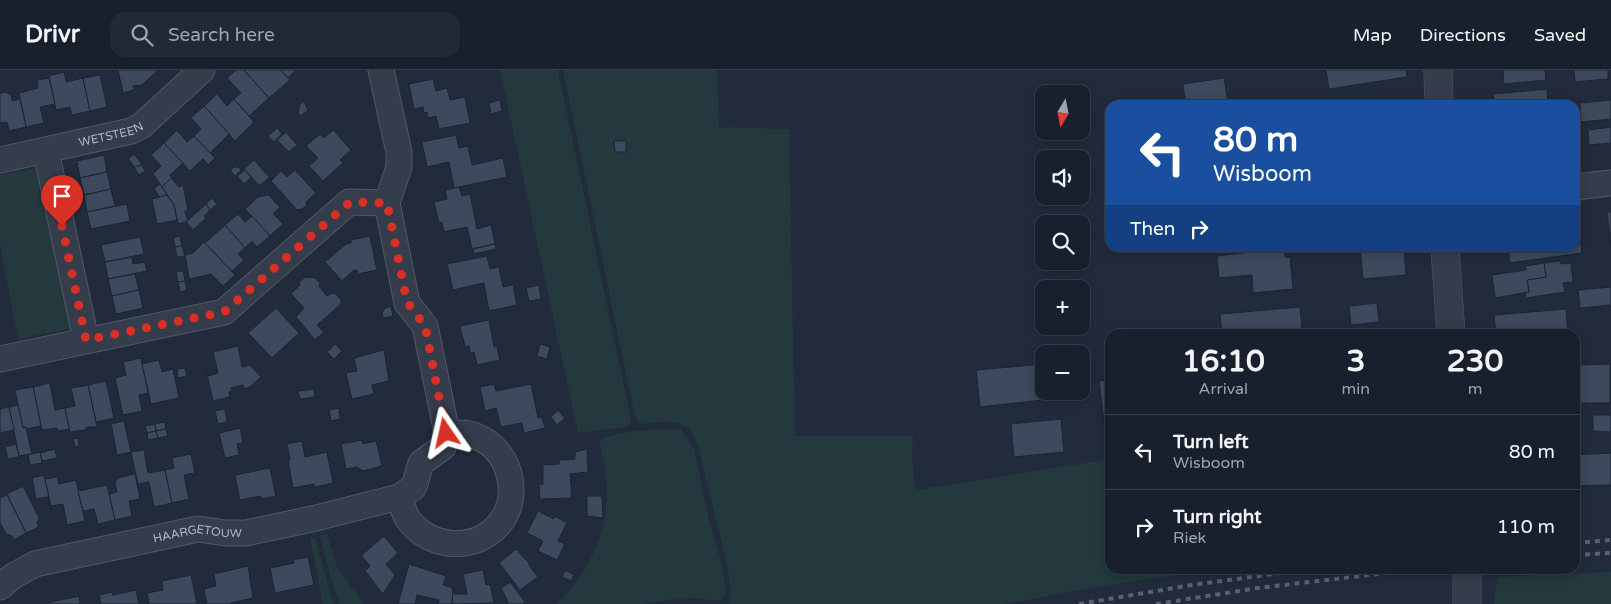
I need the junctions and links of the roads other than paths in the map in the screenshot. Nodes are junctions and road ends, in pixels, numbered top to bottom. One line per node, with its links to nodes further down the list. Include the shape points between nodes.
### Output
1 (202, 70): 5 (street, WETSTEEN, via 141,126)
2 (381, 70): 9 (street, via 399,152 399,168)
3 (1438, 70): 4 (street)
4 (1439, 100)
5 (46, 150): 6 (street, WETSTEEN); 12 (street)
6 (0, 160)
7 (1611, 183): 8 (street)
8 (1580, 186)
9 (387, 203): 12 (street, via 350,202 224,312); 14 (street, via 407,302 425,326)
10 (1444, 252): 11 (street)
11 (1451, 329)
12 (86, 340): 13 (street)
13 (0, 359)
14 (446, 433): 15 (street, via 443,447 421,463 414,487); 15 (street, via 464,432 480,438 505,461 511,482 510,503 500,523 483,537 463,544 441,543 422,534 407,518)
15 (400, 497): 17 (street, HAARGETOUW, via 246,533 198,528 35,564)
16 (1467, 574): 18 (street)
17 (0, 587)
18 (1468, 604)

